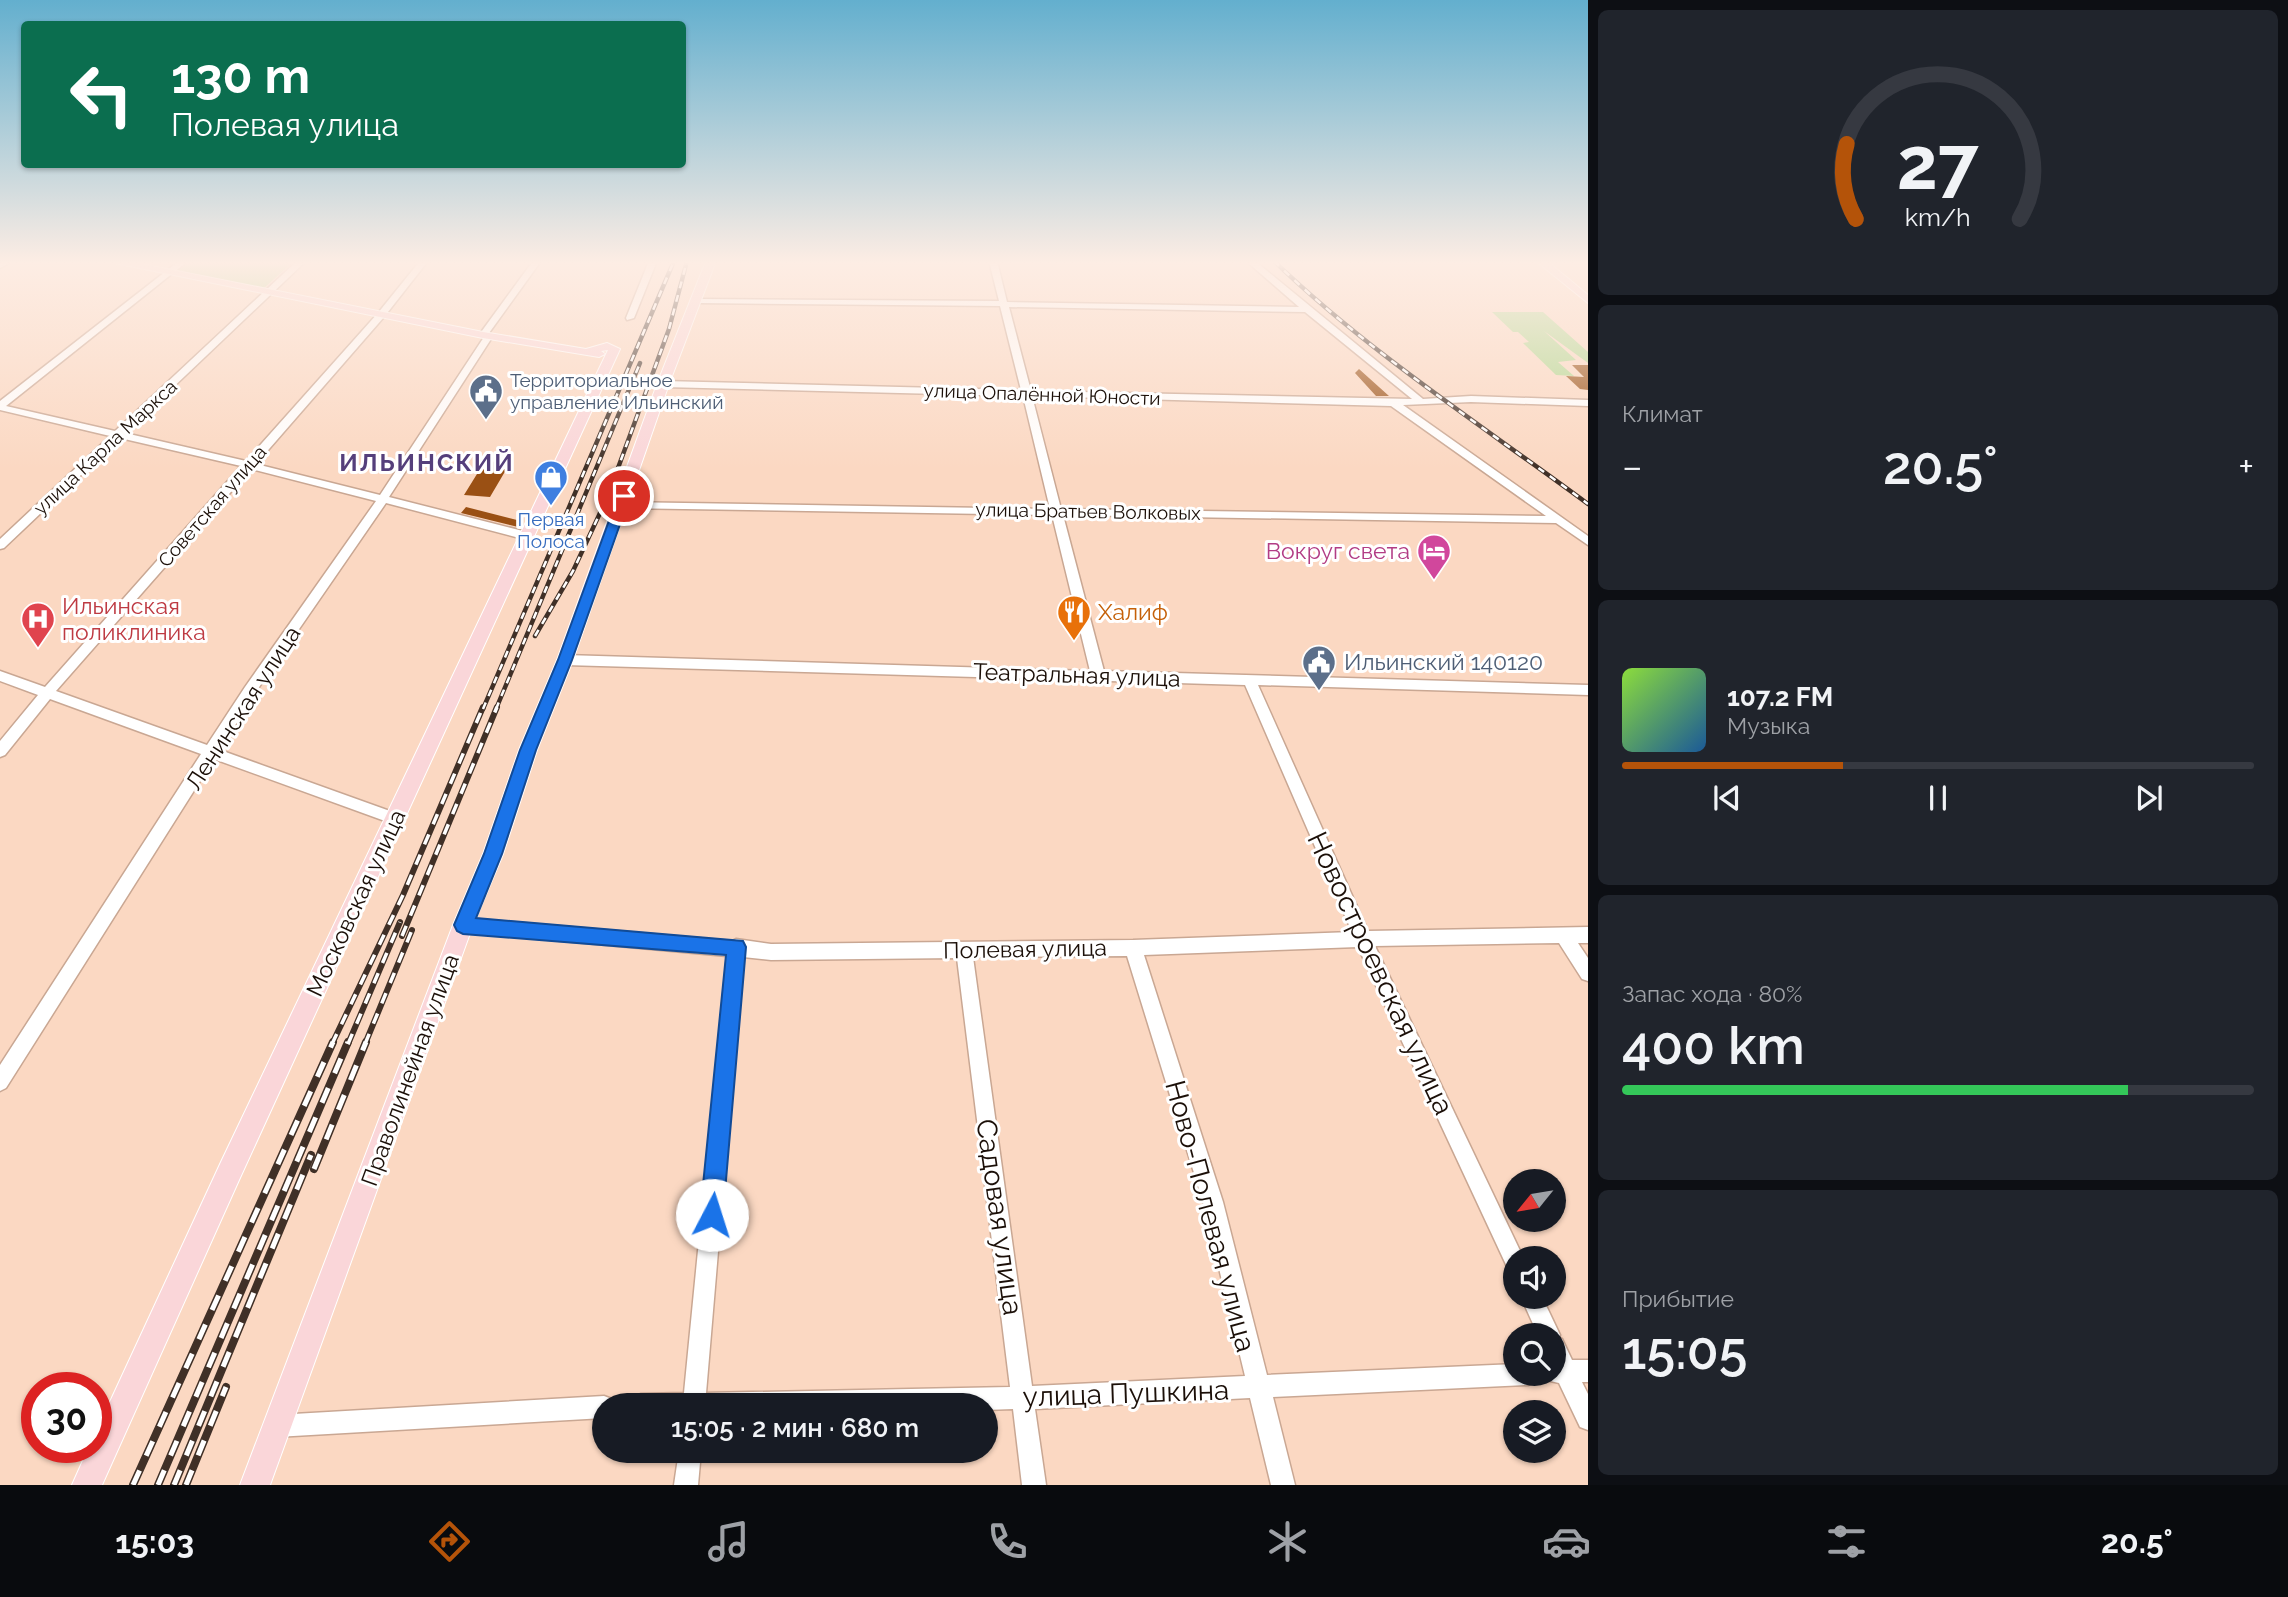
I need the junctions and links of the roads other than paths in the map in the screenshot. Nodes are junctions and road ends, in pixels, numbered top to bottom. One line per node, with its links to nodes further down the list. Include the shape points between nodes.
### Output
1 (96, 330): 15 (street)
2 (229, 330): 16 (street, улица Карла Маркса)
3 (368, 330): 17 (street, Советская улица)
4 (458, 330): 9 (main road)
5 (490, 330): 9 (street, Ленинская улица)
6 (685, 330): 10 (main road, Праволинейная улица)
7 (1011, 330): 11 (street)
8 (1332, 330): 12 (street)
9 (486, 336): 18 (street, Ленинская улица); 22 (main road, Московская улица, via 587,352 614,349)
10 (663, 384): 11 (street, улица Опалённой Юности); 19 (main road, Праволинейная улица)
11 (1026, 393): 13 (street, улица Опалённой Юности); 20 (street)
12 (1421, 402): 13 (street, улица Опалённой Юности); 14 (street, улица Опалённой Юности)
13 (1393, 403): 21 (street)
14 (1588, 403)
15 (0, 406): 16 (street)
16 (120, 433): 17 (street); 24 (street, улица Карла Маркса)
17 (249, 465): 18 (street); 30 (street, Советская улица)
18 (383, 498): 22 (street); 32 (street, Ленинская улица, via 250,690)
19 (621, 505): 20 (street, улица Братьев Волковых); 25 (main road, Праволинейная улица)
20 (1055, 511): 21 (street, улица Братьев Волковых); 26 (street)
21 (1555, 520): 23 (street)
22 (527, 536): 33 (main road, Московская улица)
23 (1588, 541)
24 (0, 545)
25 (565, 660): 26 (street, Театральная улица); 34 (main road, Праволинейная улица)
26 (1098, 675): 28 (street, Театральная улица)
27 (0, 676): 30 (street)
28 (1250, 681): 29 (street, Театральная улица); 37 (street, Новостроевская улица)
29 (1588, 690)
30 (47, 693): 31 (street, Советская улица); 32 (street)
31 (0, 751)
32 (212, 753): 33 (street); 42 (street, Ленинская улица)
33 (396, 819): 54 (main road, Московская улица)
34 (463, 925): 38 (street, Полевая улица); 52 (main road, Праволинейная улица)
35 (1588, 935): 36 (street, Полевая улица)
36 (1564, 936): 37 (street, Полевая улица); 41 (street)
37 (1363, 939): 39 (street, Полевая улица); 43 (street, Новостроевская улица)
38 (736, 947): 40 (street, Полевая улица, via 771,952); 47 (street)
39 (1133, 948): 40 (street, Полевая улица); 46 (street, Ново-Полевая улица, via 1213,1202)
40 (964, 949): 49 (street, Садовая улица)
41 (1588, 973)
42 (0, 1082)
43 (1508, 1246)
44 (1569, 1372): 51 (street)
45 (1503, 1375): 46 (street, улица Пушкина)
46 (1257, 1388): 49 (street, улица Пушкина); 58 (street, Ново-Полевая улица)
47 (695, 1393)
48 (998, 1398): 49 (street, улица Пушкина)
49 (1024, 1398): 57 (street, Садовая улица)
50 (592, 1408): 52 (street)
51 (1588, 1419)
52 (276, 1426): 55 (main road, Праволинейная улица)
53 (689, 1463): 56 (street)
54 (87, 1485)
55 (256, 1485)
56 (686, 1485)
57 (1034, 1485)
58 (1283, 1485)

